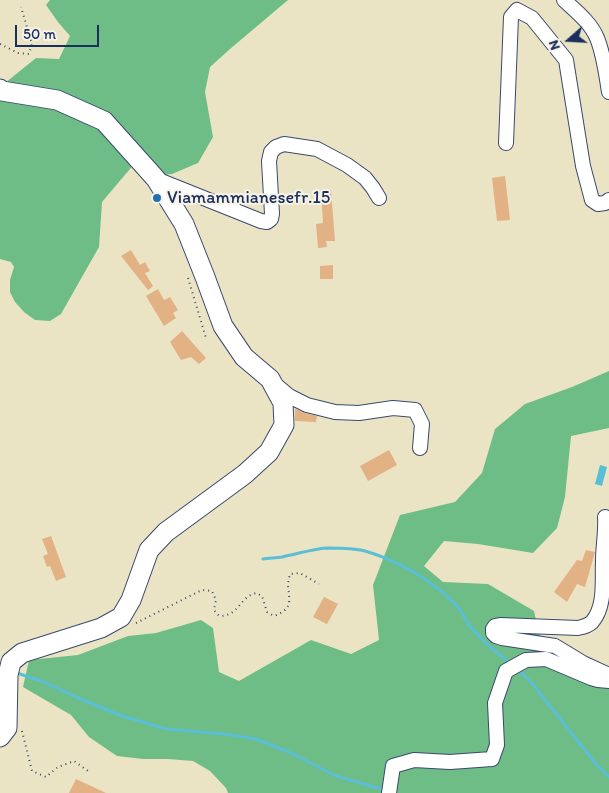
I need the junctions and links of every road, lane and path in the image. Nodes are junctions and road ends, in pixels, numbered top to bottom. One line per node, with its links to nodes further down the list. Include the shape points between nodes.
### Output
1 (564, 0): 5 (street, via 597,37)
2 (21, 7): 3 (path, via 32,44 29,54 18,53)
3 (0, 44)
4 (0, 89): 7 (main road, via 57,100 104,121)
5 (609, 92)
6 (506, 143): 9 (street, via 511,17 517,10 532,18 566,60 583,166 592,200 598,204)
7 (156, 179): 8 (street, via 267,222 272,214 270,152 284,144 317,148 347,165 365,178); 10 (main road, via 184,224 223,326 244,357)
8 (379, 198)
9 (609, 200)
10 (270, 379): 11 (street, via 289,396 307,405 335,412 359,413 393,408 415,410 422,424); 18 (main road, via 283,403 284,425 269,452 245,474 166,532 149,550 131,600 120,617 101,628 22,653 11,662 7,728)
11 (420, 448)
12 (605, 518): 15 (street, via 601,601 591,623 578,628 500,625 495,626 493,633 502,638 554,646)
13 (319, 584): 14 (path, via 300,573 290,574 289,605 284,612 274,616 267,612 262,596 256,593 250,594 227,616 219,616 214,610 216,600 212,591 202,590)
14 (135, 623)
15 (609, 675)
16 (609, 682): 20 (street, via 546,659 526,660 506,671 495,703 497,745 492,759 414,760 393,766)
17 (21, 728): 19 (path, via 32,770 46,777 74,760)
18 (0, 737)
19 (91, 773)
20 (389, 793)

